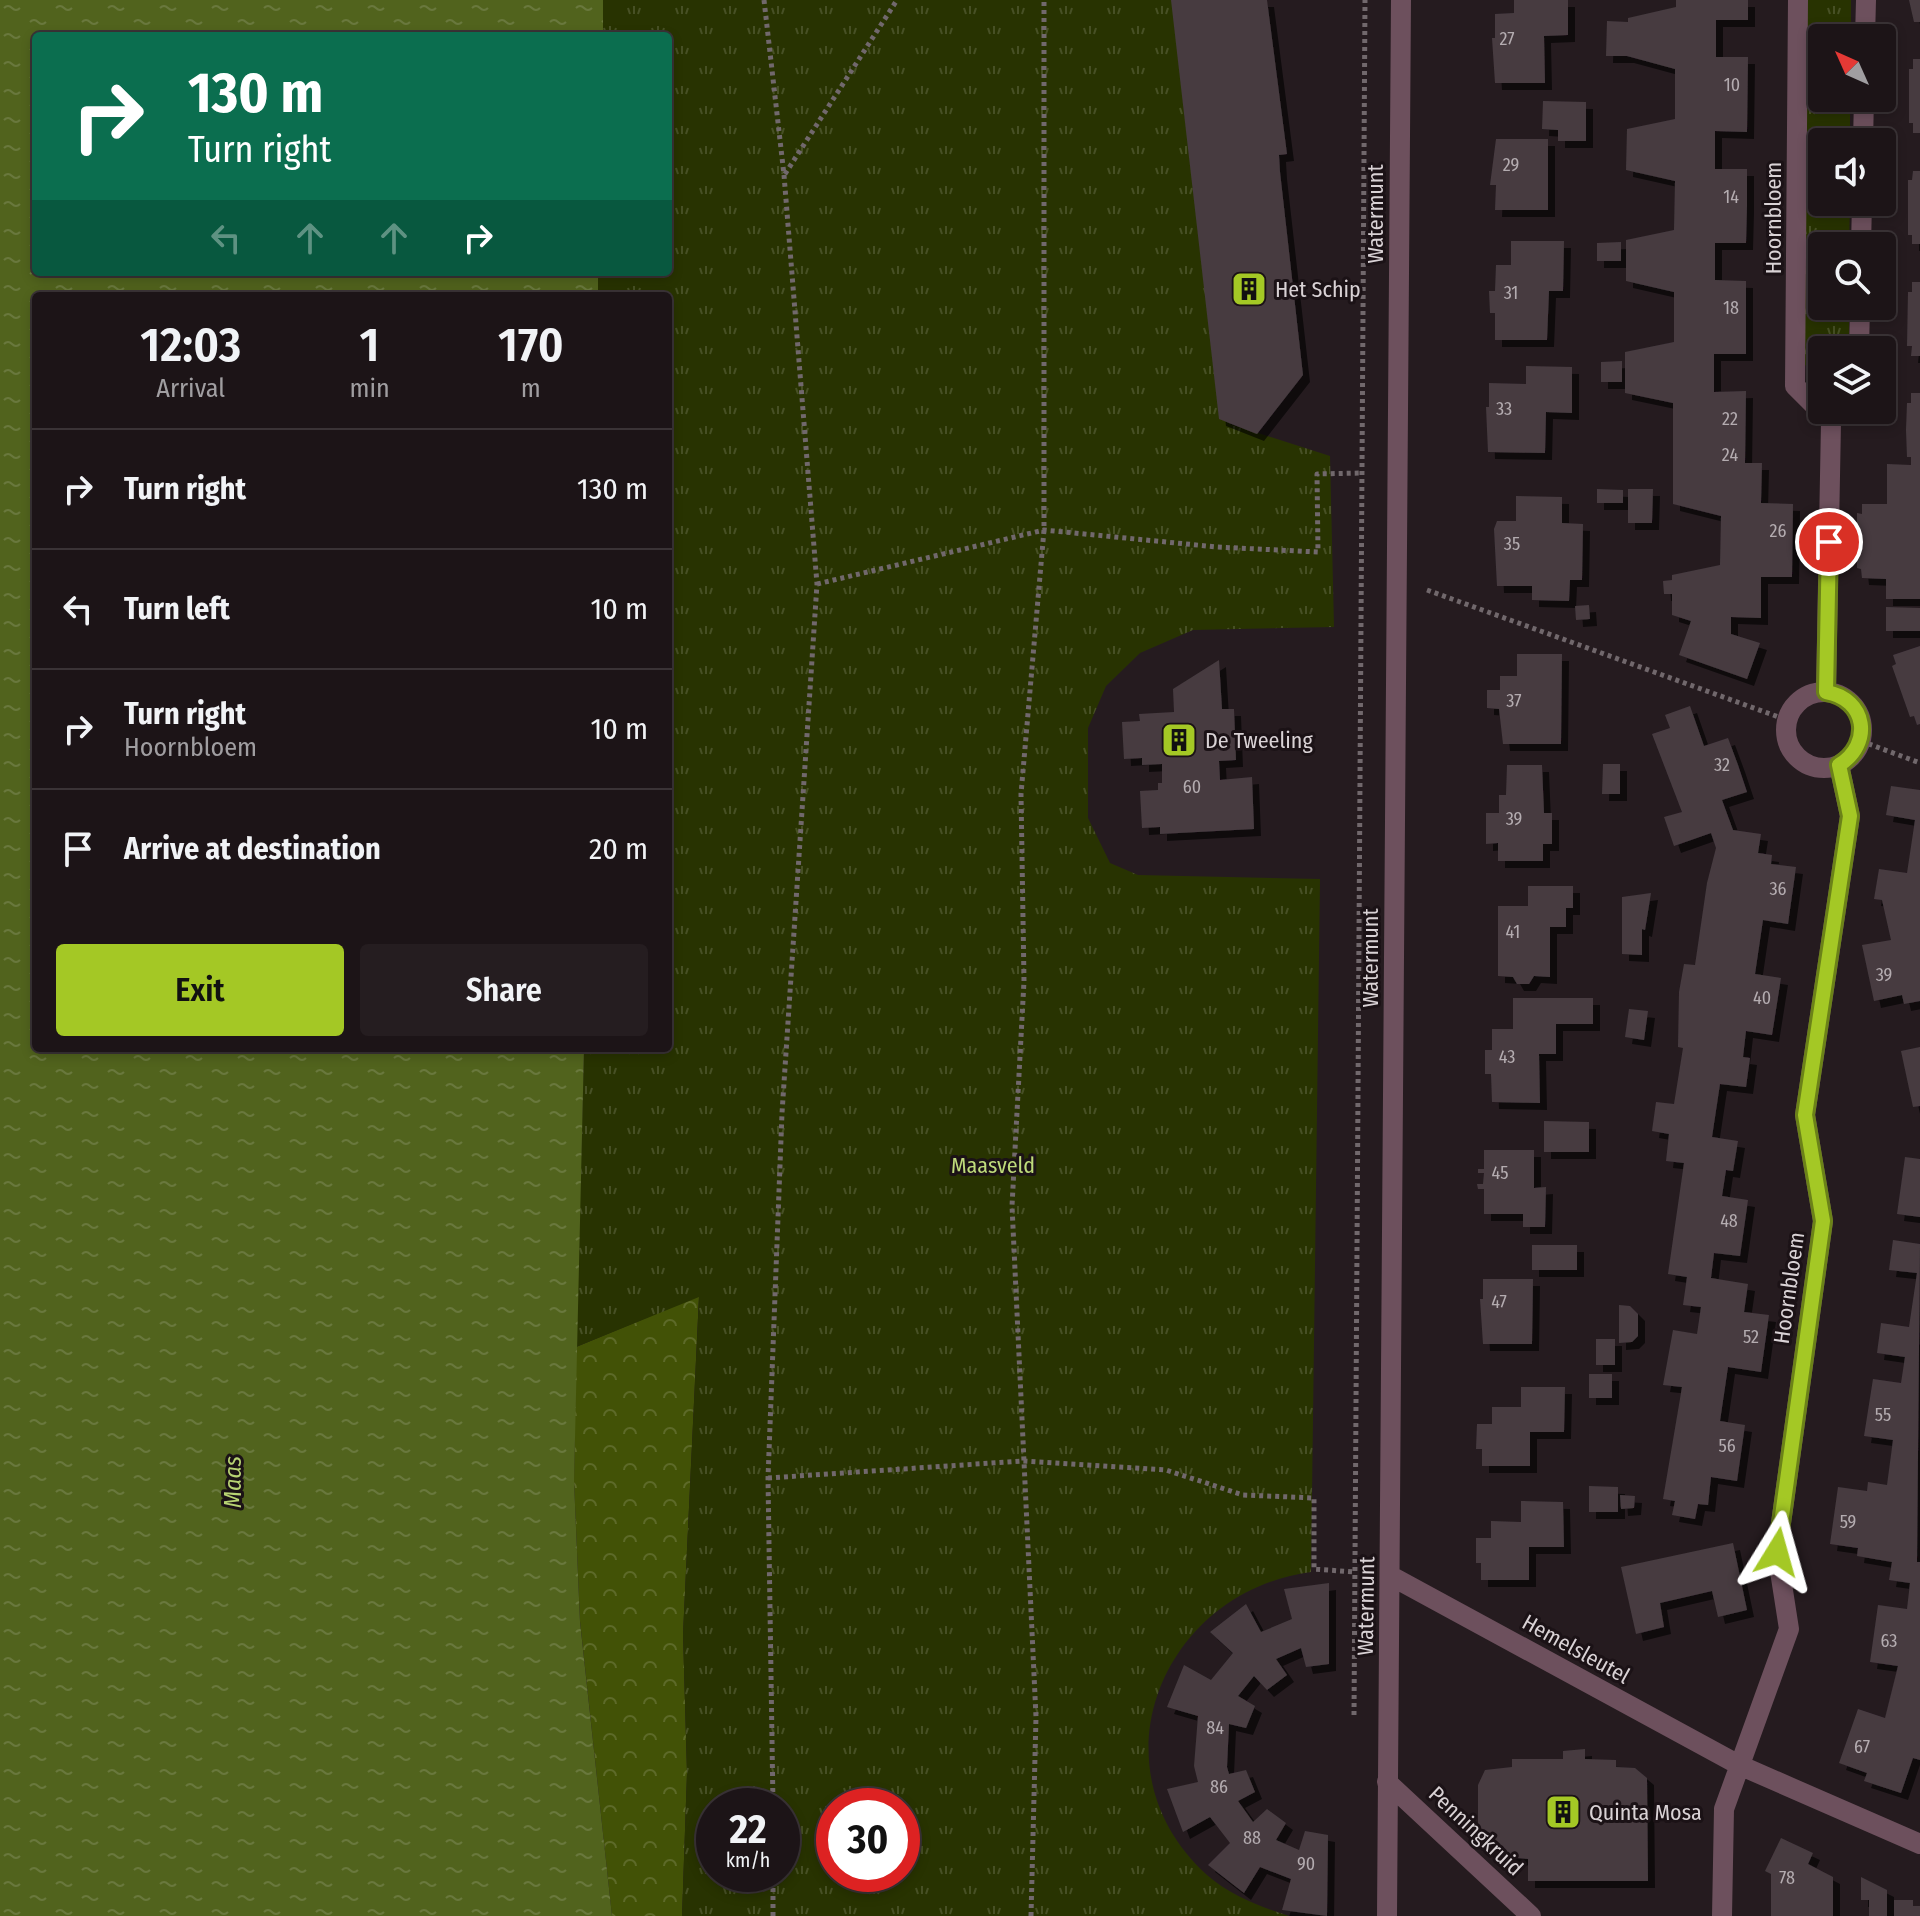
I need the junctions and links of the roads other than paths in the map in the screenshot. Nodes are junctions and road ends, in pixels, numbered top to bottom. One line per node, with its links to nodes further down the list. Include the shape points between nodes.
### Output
1 (1401, 0): 9 (street, Watermunt)
2 (1798, 0): 5 (street, Hoornbloem, via 1795,386)
3 (1866, 0): 4 (street)
4 (1865, 24)
5 (1808, 396)
6 (1835, 424): 7 (street, Hoornbloem)
7 (1826, 692): 8 (street, via 1838,694 1861,718 1861,741); 8 (street, via 1802,699 1787,720 1788,744 1815,767)
8 (1839, 765): 10 (street, Hoornbloem, via 1850,816 1805,1115 1823,1221 1777,1552 1789,1629)
9 (1391, 1576): 10 (street, Hemelsleutel); 11 (street, Watermunt)
10 (1739, 1765): 12 (street, Hemelsleutel); 15 (street, via 1724,1809)
11 (1387, 1782): 13 (street, Watermunt); 14 (street, Penningkruid)
12 (1920, 1844)
13 (1387, 1916)
14 (1531, 1916)
15 (1722, 1916)

